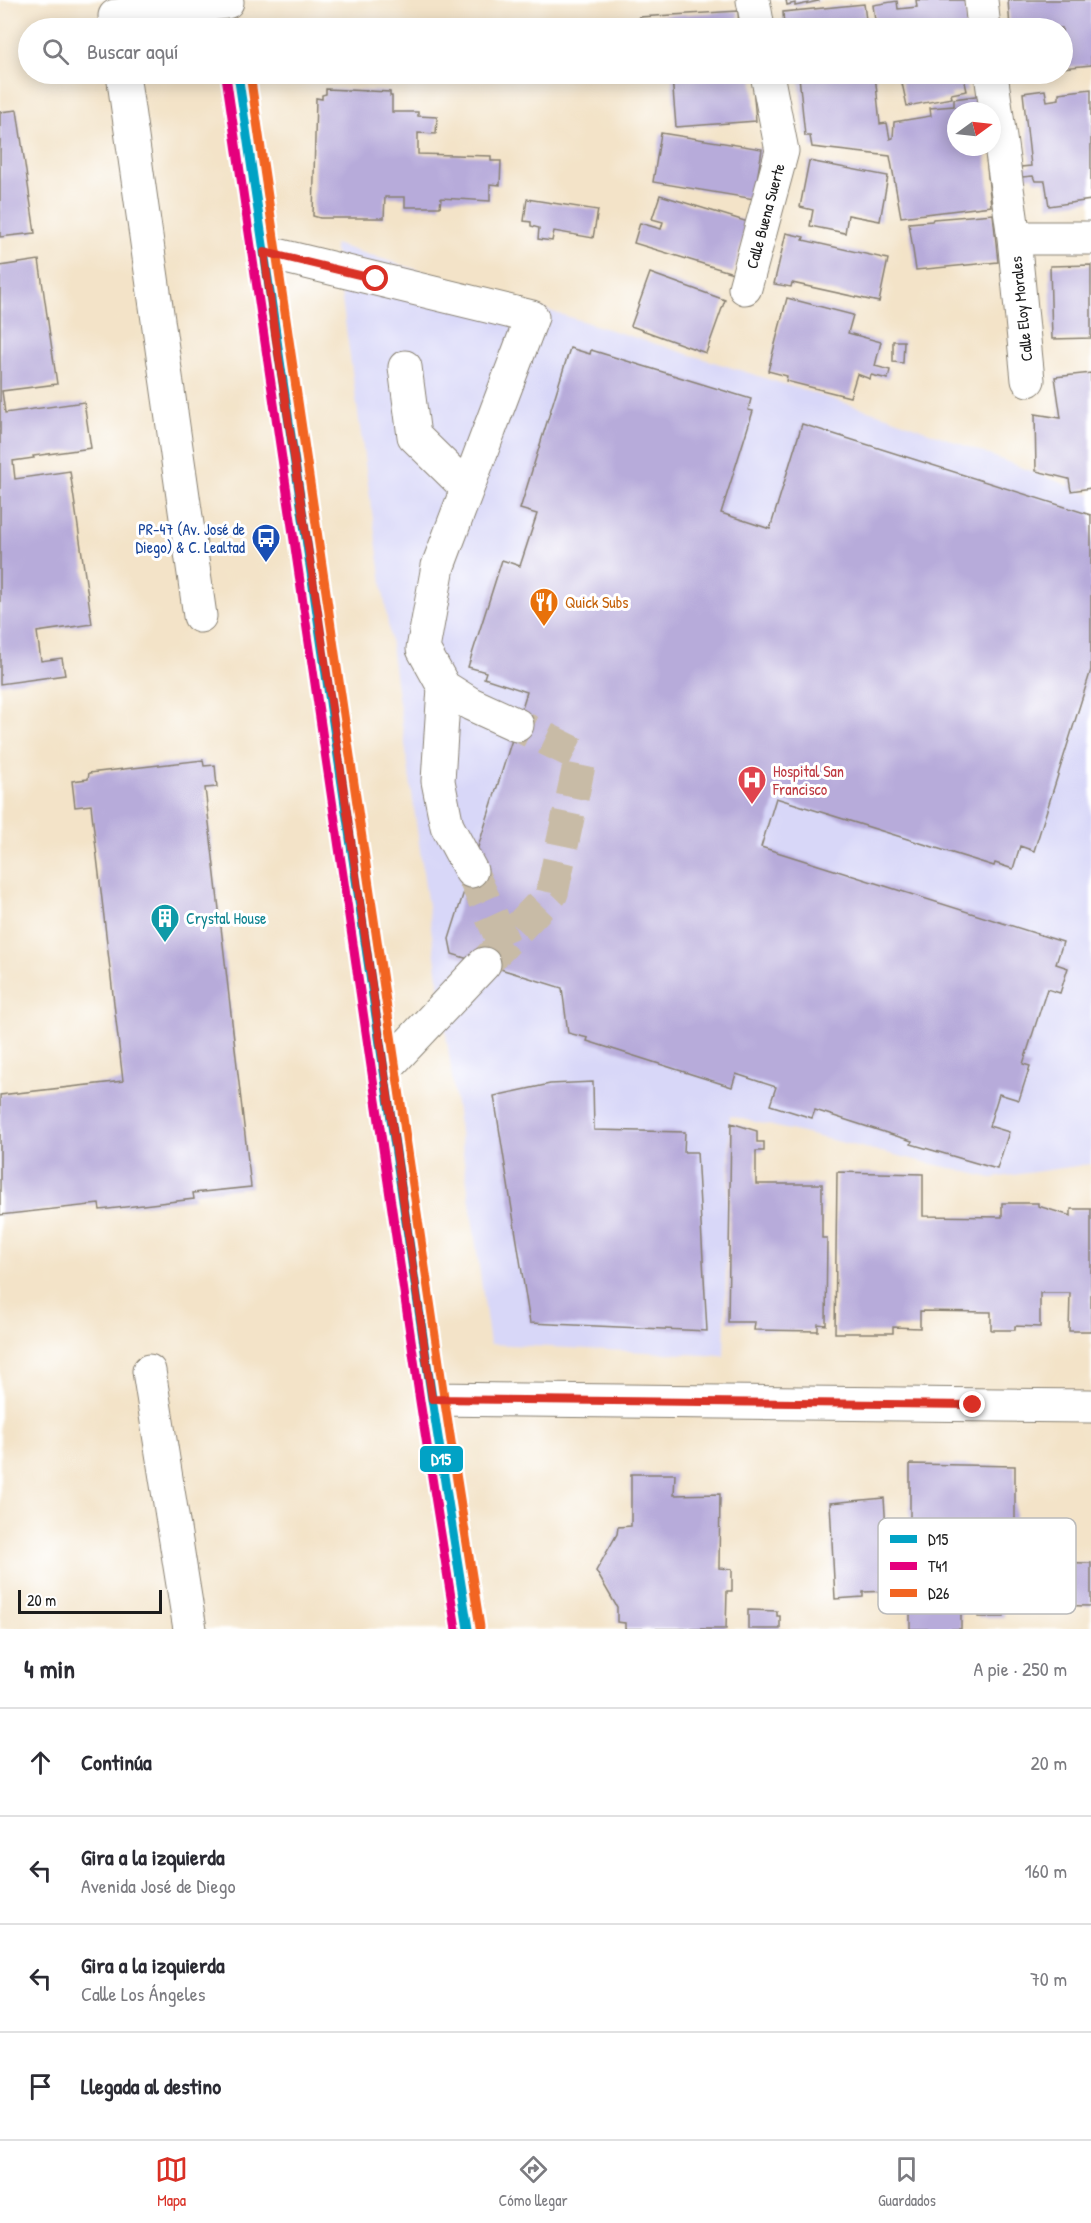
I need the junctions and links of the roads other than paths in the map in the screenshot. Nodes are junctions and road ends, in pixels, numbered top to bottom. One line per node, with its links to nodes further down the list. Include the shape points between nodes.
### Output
1 (753, 0): 5 (street)
2 (981, 0): 6 (street)
3 (228, 10): 4 (street)
4 (115, 18)
5 (756, 18)
6 (983, 18)
7 (124, 84): 18 (street)
8 (239, 84): 13 (street)
9 (769, 84): 14 (street, Calle Buena Suerte, via 782,151)
10 (992, 84): 11 (street, Calle Eloy Morales)
11 (1014, 238): 12 (street, Calle Eloy Morales); 16 (street, Calle Eloy Morales)
12 (1091, 238)
13 (264, 252): 17 (street, via 532,317); 23 (street)
14 (745, 288)
15 (405, 367): 17 (street, via 414,436)
16 (1028, 381)
17 (467, 488): 19 (street, via 438,566 423,649)
18 (200, 616)
19 (444, 687): 20 (street); 21 (street, via 438,781 447,826)
20 (517, 725)
21 (471, 871)
22 (484, 964): 23 (street)
23 (384, 1070): 25 (street)
24 (149, 1371): 27 (street)
25 (432, 1399): 26 (street); 28 (street)
26 (1091, 1406)
27 (190, 1629)
28 (468, 1629)

